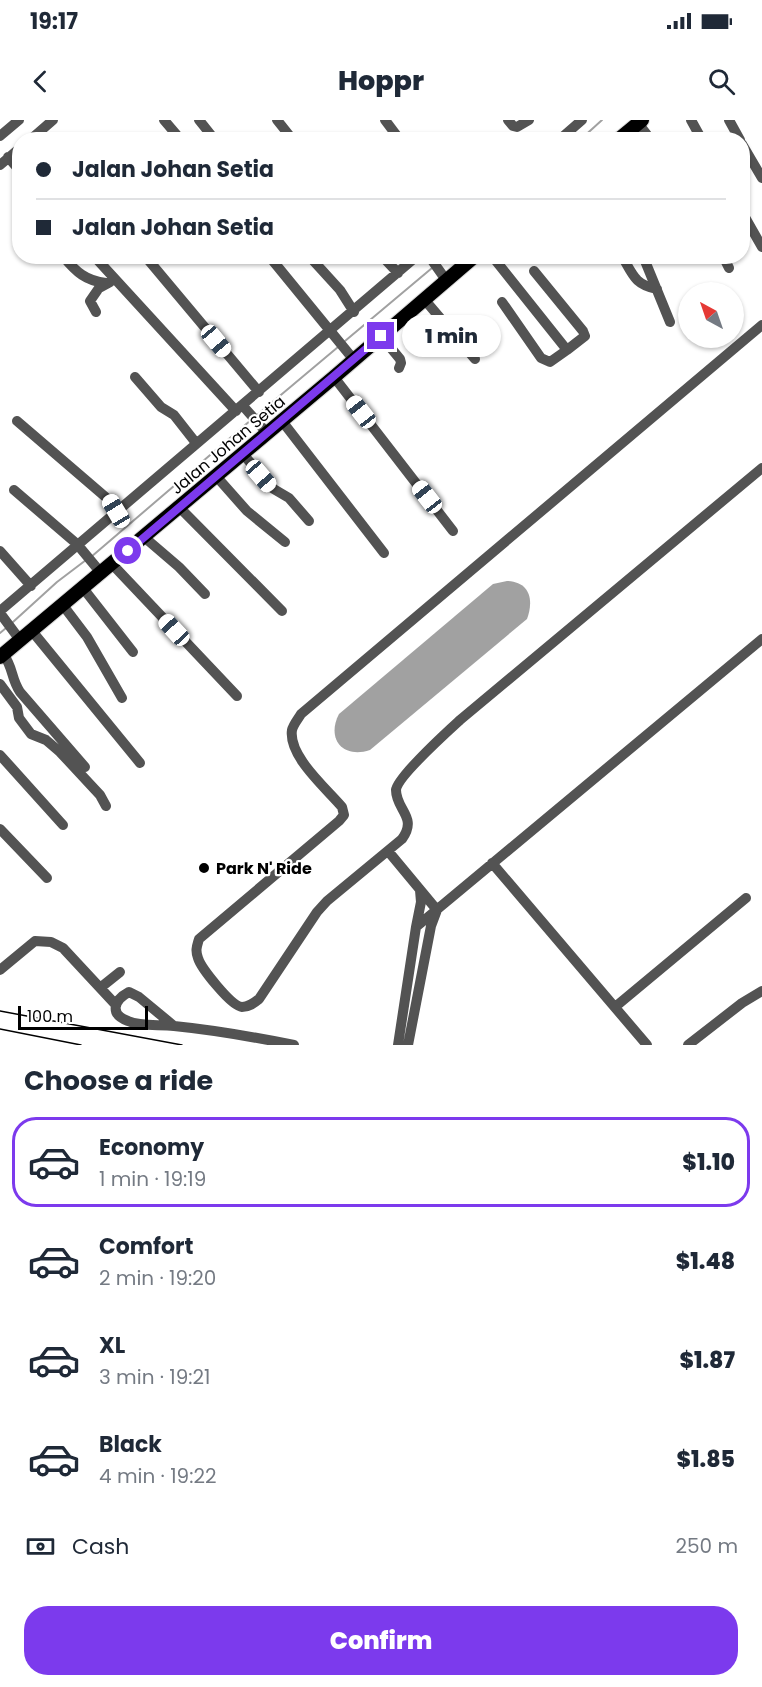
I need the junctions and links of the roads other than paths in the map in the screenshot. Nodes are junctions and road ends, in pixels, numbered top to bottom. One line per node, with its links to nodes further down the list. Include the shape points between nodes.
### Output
1 (19, 120): 16 (street)
2 (53, 120): 10 (street)
3 (164, 120): 11 (street)
4 (199, 120): 12 (street)
5 (277, 120): 13 (street)
6 (529, 120): 9 (street, via 517,127)
7 (582, 120): 14 (street)
8 (640, 122): 15 (main road)
9 (510, 123)
10 (39, 132)
11 (174, 132)
12 (209, 132)
13 (287, 132)
14 (568, 132)
15 (628, 132)
16 (1, 134): 17 (street)
17 (11, 155)
18 (758, 163): 19 (street)
19 (762, 178)
20 (750, 226): 21 (street)
21 (762, 247)
22 (70, 264): 39 (street, via 87,279)
23 (99, 264): 39 (street)
24 (152, 264): 55 (street)
25 (275, 264): 47 (street)
26 (316, 264): 44 (street)
27 (390, 264): 37 (street)
28 (408, 264): 37 (street)
29 (435, 264): 38 (street)
30 (462, 264): 38 (main road, Jalan Johan Setia)
31 (498, 264): 49 (street)
32 (627, 264): 40 (street, via 638,282)
33 (646, 264): 40 (street)
34 (727, 264): 35 (street)
35 (729, 268)
36 (534, 271): 49 (street, via 583,331 585,336)
37 (398, 273): 44 (street)
38 (443, 276): 41 (main road, Jalan Johan Setia)
39 (111, 282): 43 (street, via 90,301); 56 (street)
40 (657, 289): 45 (street)
41 (424, 299): 48 (main road, Jalan Johan Setia); 51 (street)
42 (502, 302): 49 (street, via 541,358 550,362)
43 (96, 312)
44 (354, 312): 47 (street)
45 (670, 322)
46 (762, 325): 96 (street, via 301,714 292,728 296,753 344,814 199,939 198,960 231,1003 251,1005 259,999 317,912)
47 (331, 334): 50 (street); 55 (street)
48 (381, 336): 50 (main road, Jalan Johan Setia); 52 (street, via 400,359)
49 (567, 350)
50 (350, 355): 54 (main road, Jalan Johan Setia)
51 (475, 359)
52 (399, 368)
53 (135, 376): 60 (street)
54 (334, 377): 58 (main road, Jalan Johan Setia); 68 (street)
55 (259, 392): 56 (street)
56 (242, 409): 59 (street); 60 (street)
57 (17, 421): 65 (street, via 109,500)
58 (285, 425): 59 (main road, Jalan Johan Setia); 73 (street)
59 (263, 428): 61 (main road, Jalan Johan Setia)
60 (196, 443): 65 (street)
61 (246, 458): 63 (main road, Jalan Johan Setia); 67 (street)
62 (762, 468): 96 (street, via 425,753 399,783 396,791 408,819 408,831)
63 (220, 480): 66 (main road, Jalan Johan Setia); 70 (street, via 247,511)
64 (14, 490): 71 (street)
65 (116, 511): 71 (street)
66 (183, 512): 69 (main road, Jalan Johan Setia); 80 (street)
67 (309, 521)
68 (453, 531)
69 (144, 537): 74 (main road, Jalan Johan Setia); 78 (street)
70 (285, 542)
71 (79, 546): 75 (street); 76 (street)
72 (0, 551): 76 (street)
73 (384, 552)
74 (112, 564): 75 (main road, Jalan Johan Setia); 88 (street)
75 (98, 569): 77 (main road, Jalan Johan Setia)
76 (31, 585): 81 (street)
77 (83, 588): 79 (main road, Jalan Johan Setia); 85 (street)
78 (205, 594)
79 (63, 604): 82 (main road, Jalan Johan Setia); 89 (street)
80 (282, 611)
81 (1, 614): 83 (street)
82 (32, 631): 83 (main road, Jalan Johan Setia); 91 (street)
83 (17, 637): 86 (main road, Jalan Johan Setia)
84 (762, 639): 97 (street)
85 (133, 652)
86 (1, 656): 92 (street, via 10,662 14,684 20,692)
87 (0, 684): 93 (street, via 31,734 60,752)
88 (237, 696)
89 (122, 698)
90 (0, 754): 94 (street)
91 (140, 763)
92 (85, 766)
93 (106, 806)
94 (63, 825)
95 (0, 829): 98 (street)
96 (388, 851): 99 (street)
97 (492, 863): 101 (street); 108 (street)
98 (46, 878)
99 (420, 890): 101 (street); 102 (street)
100 (746, 898): 108 (street)
101 (437, 910): 102 (street); 112 (street)
102 (416, 927): 111 (street)
103 (0, 970): 105 (street, via 35,941 51,942 63,948)
104 (120, 972): 105 (street)
105 (100, 988): 107 (street)
106 (762, 991): 114 (street)
107 (116, 1005): 109 (street, via 119,1016 129,1022); 109 (street, via 129,992)
108 (615, 1007): 113 (street)
109 (174, 1026): 110 (street)
110 (294, 1045)
111 (398, 1045)
112 (408, 1045)
113 (647, 1045)
114 (688, 1045)

